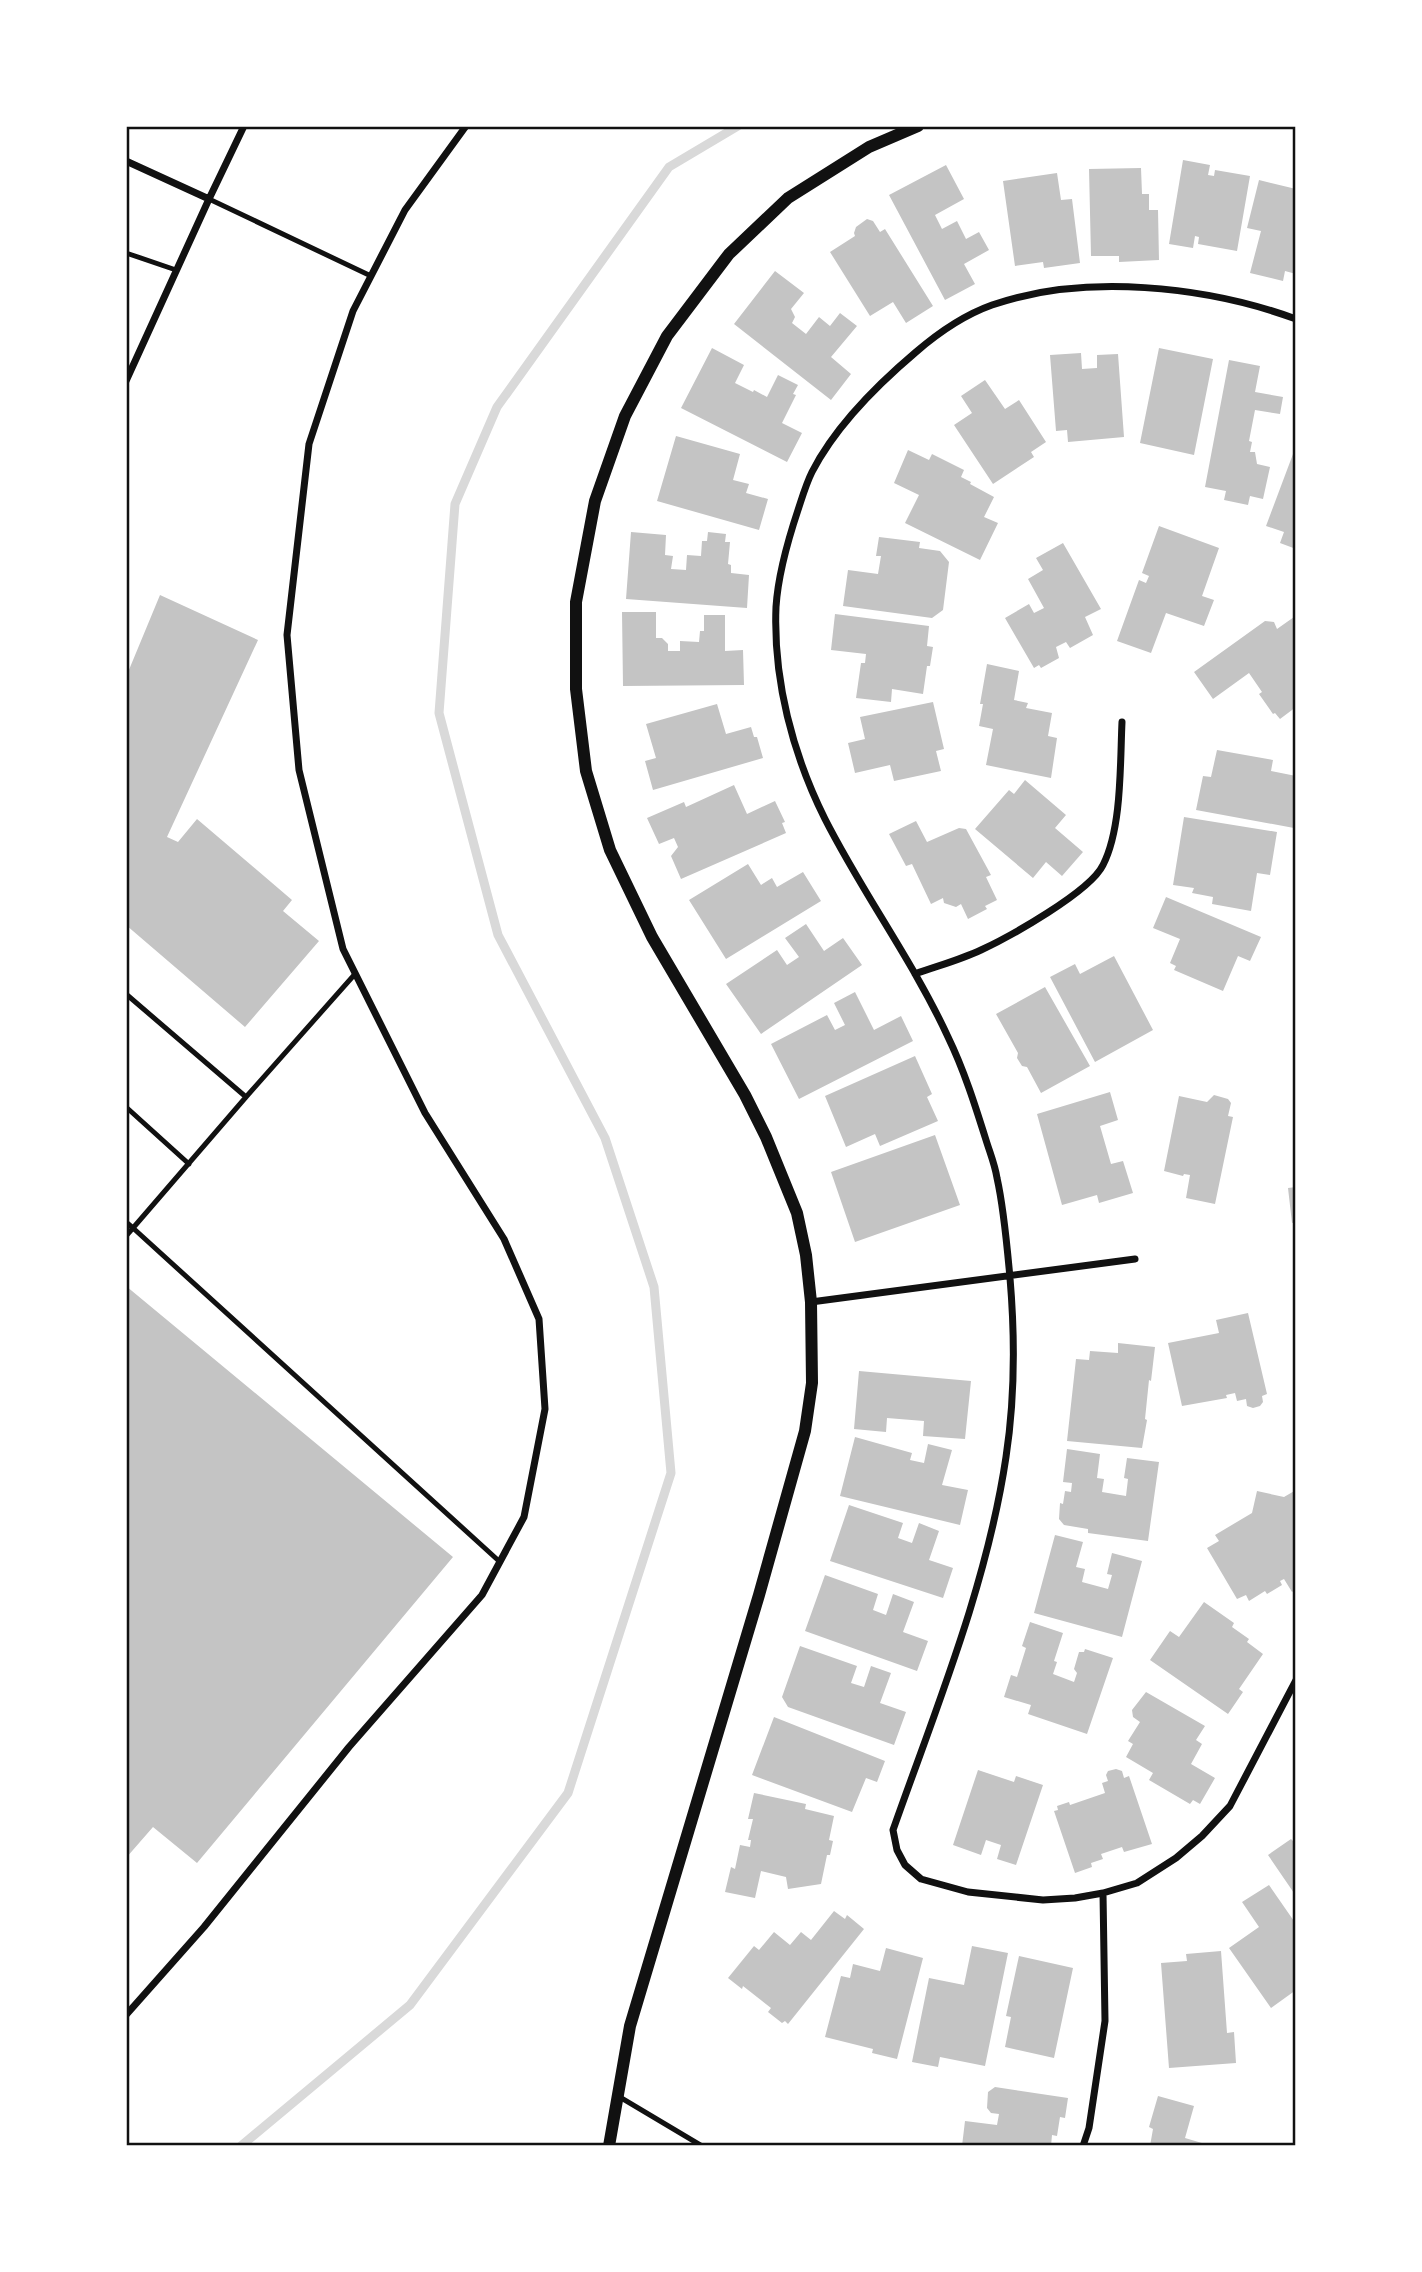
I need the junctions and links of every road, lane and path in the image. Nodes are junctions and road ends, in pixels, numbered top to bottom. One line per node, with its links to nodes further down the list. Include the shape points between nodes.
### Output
1 (244, 126): 5 (street)
2 (466, 126): 8 (street, via 405,211)
3 (918, 126): 23 (street, via 869,147 788,198 729,254 667,336 625,416 595,501 576,602 576,689 586,771 610,850 652,937 766,1137 796,1213)
4 (126, 161): 5 (street)
5 (209, 199): 7 (street); 8 (lane)
6 (126, 253): 7 (lane)
7 (176, 270): 10 (street)
8 (371, 276): 12 (street, via 353,312 309,444 287,635 299,769 343,949)
9 (1296, 319): 13 (street, via 1205,293 1123,287 1048,290 989,306 936,334 891,373 845,423 811,474 790,535 776,603 777,664 795,746 823,816)
10 (126, 381)
11 (1122, 722): 13 (street, via 1116,821 1103,866 1089,883 1045,914 980,951)
12 (355, 974): 15 (lane); 24 (street, via 425,1113 504,1239 539,1319 545,1409 524,1517)
13 (915, 974): 22 (street, via 970,1089 998,1179)
14 (126, 994): 15 (lane)
15 (246, 1097): 17 (lane)
16 (126, 1107): 17 (lane)
17 (189, 1164): 19 (lane)
18 (126, 1223): 19 (lane)
19 (133, 1228): 20 (lane); 24 (lane)
20 (126, 1236)
21 (1135, 1259): 22 (street)
22 (1010, 1277): 23 (street); 26 (street, via 1013,1365 1006,1456 986,1555 893,1830 905,1865 921,1879 968,1892 1043,1900)
23 (811, 1302): 28 (street, via 812,1383 805,1431 629,2026)
24 (500, 1562): 27 (street, via 482,1595)
25 (1296, 1680): 26 (street, via 1230,1806 1176,1858 1137,1883)
26 (1103, 1893): 31 (street, via 1105,2021)
27 (126, 2015)
28 (618, 2096): 29 (street); 30 (lane)
29 (609, 2146)
30 (702, 2146)
31 (1083, 2146)

